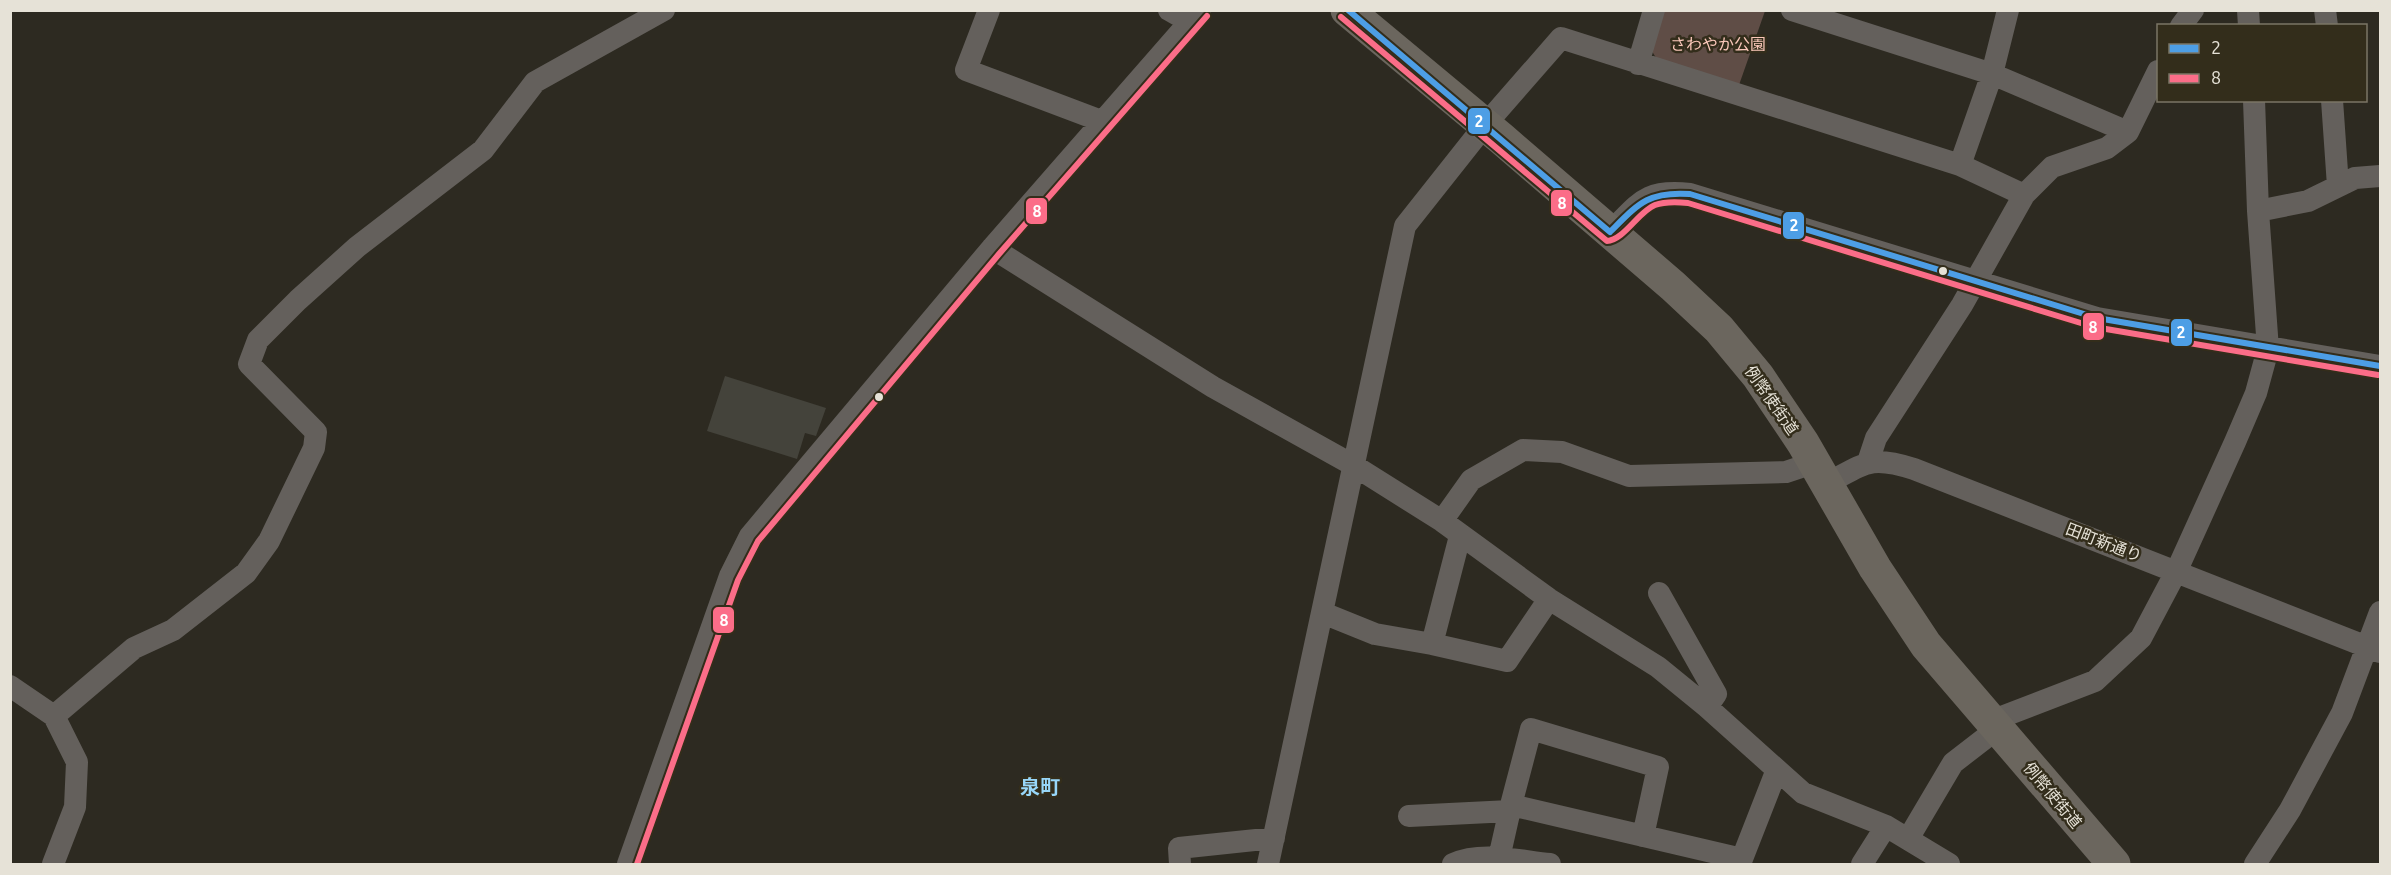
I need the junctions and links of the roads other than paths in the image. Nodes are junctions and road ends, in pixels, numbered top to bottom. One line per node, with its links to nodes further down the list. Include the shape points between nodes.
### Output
1 (664, 10): 43 (street, via 535,82 483,150 357,247 258,340 249,364 316,432 314,448 269,541 246,573 173,630 134,648)
2 (989, 10): 16 (street, via 966,70)
3 (1169, 10): 9 (street)
4 (1347, 10): 17 (highway, 例幣使街道)
5 (1654, 10): 11 (street)
6 (1792, 10): 13 (street)
7 (2008, 10): 13 (street)
8 (2193, 10): 10 (street)
9 (1195, 16): 16 (street)
10 (2182, 24)
11 (1638, 64): 17 (street, via 1561,38); 19 (street)
12 (2157, 73): 18 (street)
13 (1992, 74): 18 (street); 19 (street)
14 (2253, 102): 23 (street)
15 (2332, 102): 21 (street)
16 (1104, 122): 25 (street)
17 (1485, 125): 24 (highway, 例幣使街道); 30 (street, via 1405,226)
18 (2128, 132): 22 (street, via 2107,148 2052,168)
19 (1960, 165): 22 (street)
20 (2380, 176): 21 (street, via 2355,178)
21 (2338, 186): 23 (street, via 2308,201)
22 (2024, 195): 26 (street)
23 (2258, 211): 27 (street)
24 (1610, 232): 26 (street, via 1648,197 1666,191 1689,194); 31 (highway, 例幣使街道, via 1719,329 1758,376)
25 (992, 248): 30 (street, via 1214,387); 55 (street, via 750,536 730,576)
26 (1973, 282): 27 (street, via 2097,318); 29 (street, via 1876,438)
27 (2268, 349): 28 (street); 34 (street, via 2256,393)
28 (2380, 366)
29 (1868, 462): 31 (street); 34 (street, 田町新通り, via 1890,462 1914,469)
30 (1353, 465): 32 (street); 38 (street)
31 (1820, 473): 32 (street, via 1629,476 1562,452 1523,450 1471,480); 44 (highway, 例幣使街道, via 1875,568 1926,645)
32 (1442, 521): 33 (street)
33 (1461, 536): 36 (street); 39 (street)
34 (2177, 570): 40 (street, 田町新通り); 44 (street, via 2150,625 2109,670 2095,681)
35 (1659, 593): 42 (street, via 1716,694)
36 (1549, 598): 39 (street, via 1507,661); 42 (street, via 1658,667)
37 (2380, 612): 40 (street)
38 (1323, 613): 39 (street, via 1375,634); 50 (street)
39 (1432, 644)
40 (2374, 650): 63 (street, via 2290,810)
41 (10, 686): 43 (street)
42 (1707, 707): 45 (street)
43 (54, 716): 54 (street, via 77,762 78,780 75,807)
44 (1994, 725): 51 (street, via 1953,763); 62 (highway, 例幣使街道)
45 (1776, 772): 48 (street, via 1803,793); 53 (street)
46 (1511, 808): 47 (street); 49 (street); 49 (street, via 1531,729 1658,767); 52 (street)
47 (1409, 816)
48 (1886, 826): 51 (street); 60 (street)
49 (1643, 836): 53 (street)
50 (1274, 838): 56 (street, via 1179,848); 57 (street)
51 (1908, 839): 61 (street)
52 (1499, 858): 58 (street); 59 (street)
53 (1741, 862)
54 (53, 864)
55 (628, 864)
56 (1180, 864)
57 (1268, 864)
58 (1453, 864)
59 (1550, 864)
60 (1862, 864)
61 (1949, 864)
62 (2114, 864)
63 (2255, 864)

